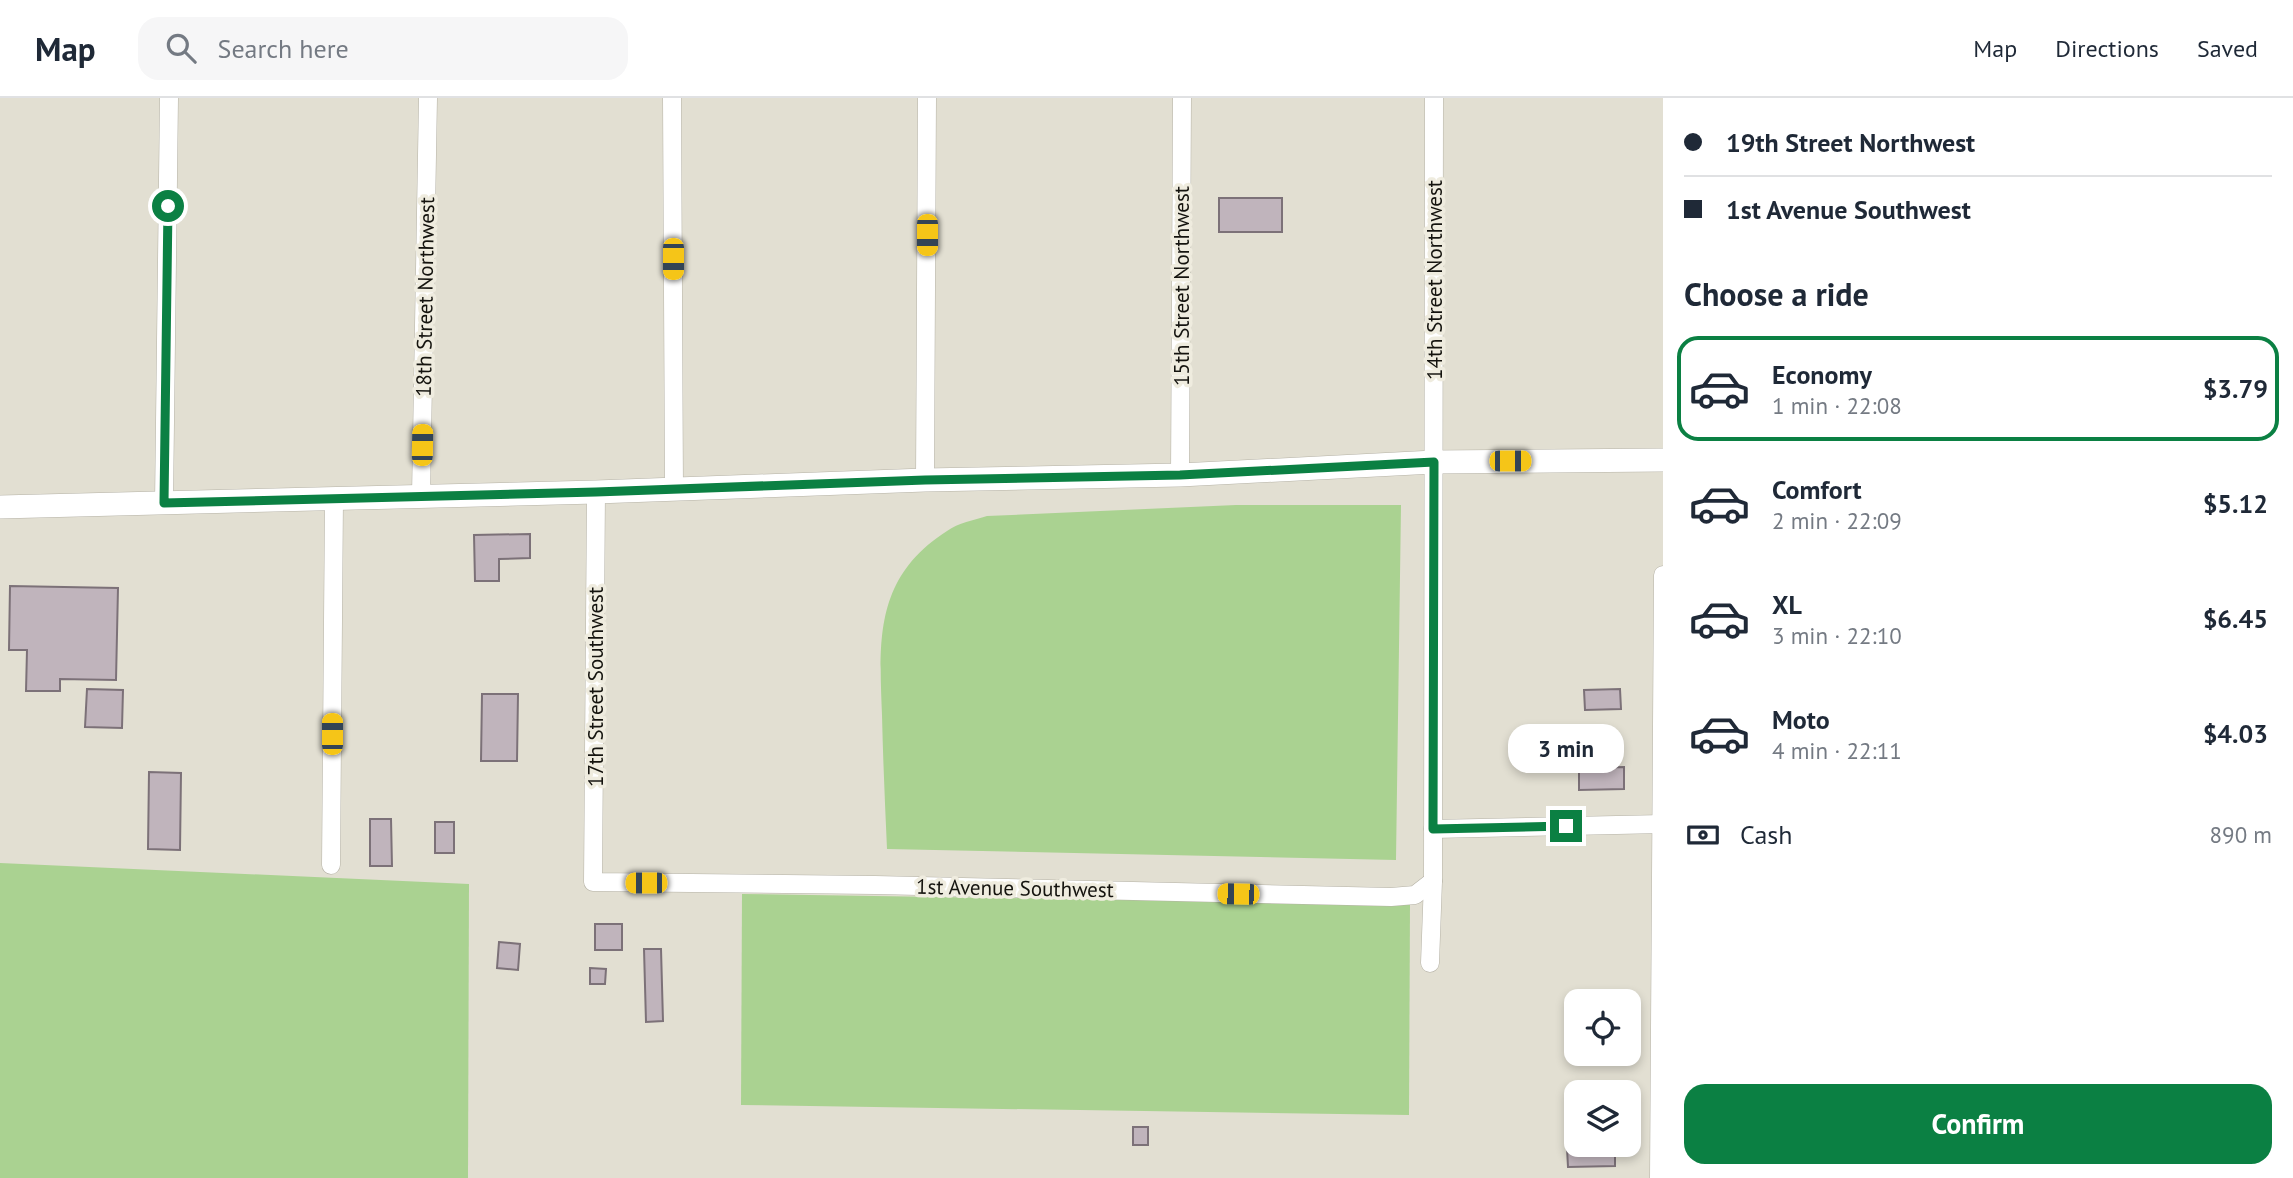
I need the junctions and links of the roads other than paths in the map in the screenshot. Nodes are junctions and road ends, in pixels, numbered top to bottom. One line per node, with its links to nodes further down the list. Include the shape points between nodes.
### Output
1 (169, 98): 15 (street)
2 (428, 98): 13 (street, 18th Street Northwest)
3 (672, 98): 11 (street)
4 (927, 98): 10 (street)
5 (1182, 98): 9 (street, 15th Street Northwest)
6 (1434, 98): 8 (street, 14th Street Northwest)
7 (1663, 460): 8 (street)
8 (1434, 462): 9 (street); 19 (street, 14th Street Northwest)
9 (1180, 475): 10 (street)
10 (925, 480): 11 (street)
11 (674, 488): 12 (street)
12 (596, 492): 13 (street); 22 (street, 17th Street Southwest)
13 (421, 496): 14 (street)
14 (334, 499): 15 (street); 20 (street)
15 (164, 503): 16 (street)
16 (0, 507)
17 (1663, 575): 18 (street)
18 (1663, 824): 19 (street); 24 (street)
19 (1433, 829): 21 (street, 14th Street Northwest)
20 (331, 865)
21 (1433, 881): 22 (street, 1st Avenue Southwest, via 1415,895 1391,897); 23 (street, 14th Street Northwest)
22 (593, 882)
23 (1430, 963)
24 (1659, 1178)

